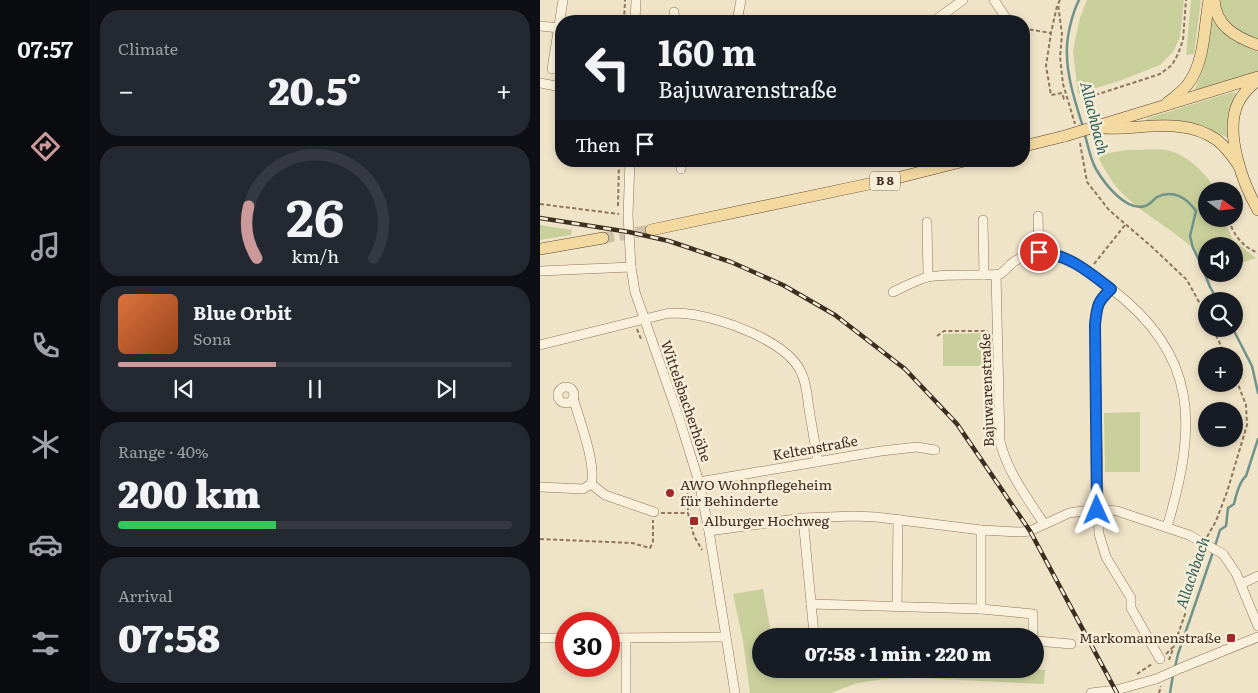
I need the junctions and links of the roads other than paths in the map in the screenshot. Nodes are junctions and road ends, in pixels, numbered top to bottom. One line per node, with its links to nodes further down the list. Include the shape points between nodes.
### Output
1 (563, 0): 8 (street)
2 (636, 0): 9 (street)
3 (741, 0): 10 (street)
4 (963, 0): 11 (street)
5 (994, 0): 12 (street)
6 (1209, 0): 21 (main road, via 1195,72 1180,93)
7 (1214, 0): 15 (main road, via 1219,20 1226,28 1241,39)
8 (561, 15)
9 (636, 15)
10 (738, 15)
11 (942, 15)
12 (1004, 15)
13 (540, 26): 14 (street)
14 (555, 28)
15 (1258, 45)
16 (555, 52): 17 (street)
17 (552, 70)
18 (1258, 79): 21 (main road); 24 (main road, via 1246,91 1235,111)
19 (540, 83): 20 (street)
20 (555, 86)
21 (1162, 107): 22 (main road)
22 (1094, 127): 23 (main road, bridge); 24 (main road, via 1188,127 1218,140)
23 (1030, 145)
24 (1239, 166): 27 (main road)
25 (630, 167): 35 (street, Wittelsbacherhöhe)
26 (940, 167): 31 (main road, B 8)
27 (1258, 210)
28 (1038, 216): 34 (street)
29 (983, 220): 38 (street)
30 (927, 222): 39 (street)
31 (651, 230)
32 (603, 238): 33 (main road)
33 (540, 249)
34 (1039, 252): 37 (street, via 1020,258); 40 (street, via 1063,257)
35 (631, 268): 36 (street); 42 (street, Wittelsbacherhöhe)
36 (540, 271)
37 (996, 274): 38 (street); 56 (street, Bajuwarenstraße, via 1000,441 1003,456 1014,478)
38 (984, 275): 39 (street)
39 (928, 277): 41 (street)
40 (1111, 289): 52 (street, via 1096,308); 57 (street, via 1144,318 1180,377 1186,408 1186,439)
41 (893, 292)
42 (639, 320): 43 (street); 48 (street, via 668,313 713,319 745,330 786,354 800,370 806,384); 49 (street, Wittelsbacherhöhe, via 679,418)
43 (540, 345)
44 (573, 398): 45 (street, via 568,402); 45 (street, via 572,390 564,388 559,395); 46 (street)
45 (562, 401): 46 (street)
46 (581, 425): 50 (street, via 592,470)
47 (935, 450): 48 (street, Keltenstraße, via 903,448)
48 (818, 462): 49 (street, Keltenstraße)
49 (699, 482): 59 (street, Wittelsbacherhöhe)
50 (591, 484): 51 (street, via 583,488); 53 (street, via 605,496)
51 (540, 487)
52 (1097, 510): 56 (street, via 1069,514); 57 (street, via 1117,511); 76 (street, via 1102,546)
53 (654, 512)
54 (803, 518): 55 (street, via 854,516); 59 (street); 62 (street)
55 (898, 519): 58 (street); 63 (street)
56 (1044, 524): 58 (street, via 1030,531)
57 (1167, 527): 61 (street, via 1222,554)
58 (981, 530): 64 (street)
59 (709, 531): 68 (street, Wittelsbacherhöhe)
60 (1258, 576): 61 (street)
61 (1241, 584): 65 (street)
62 (811, 604): 63 (street); 66 (street)
63 (897, 607): 64 (street)
64 (981, 609): 67 (street, via 1033,614)
65 (1258, 626)
66 (813, 628)
67 (1033, 628)
68 (726, 637): 73 (street); 78 (street, Wittelsbacherhöhe)
69 (1258, 637): 79 (street, bridge, via 1181,668 1159,681)
70 (540, 638): 71 (street)
71 (555, 638)
72 (620, 638): 73 (street)
73 (626, 638): 77 (street)
74 (1044, 642): 75 (street)
75 (1071, 644)
76 (1160, 658)
77 (626, 693)
78 (735, 693)
79 (1091, 693)

